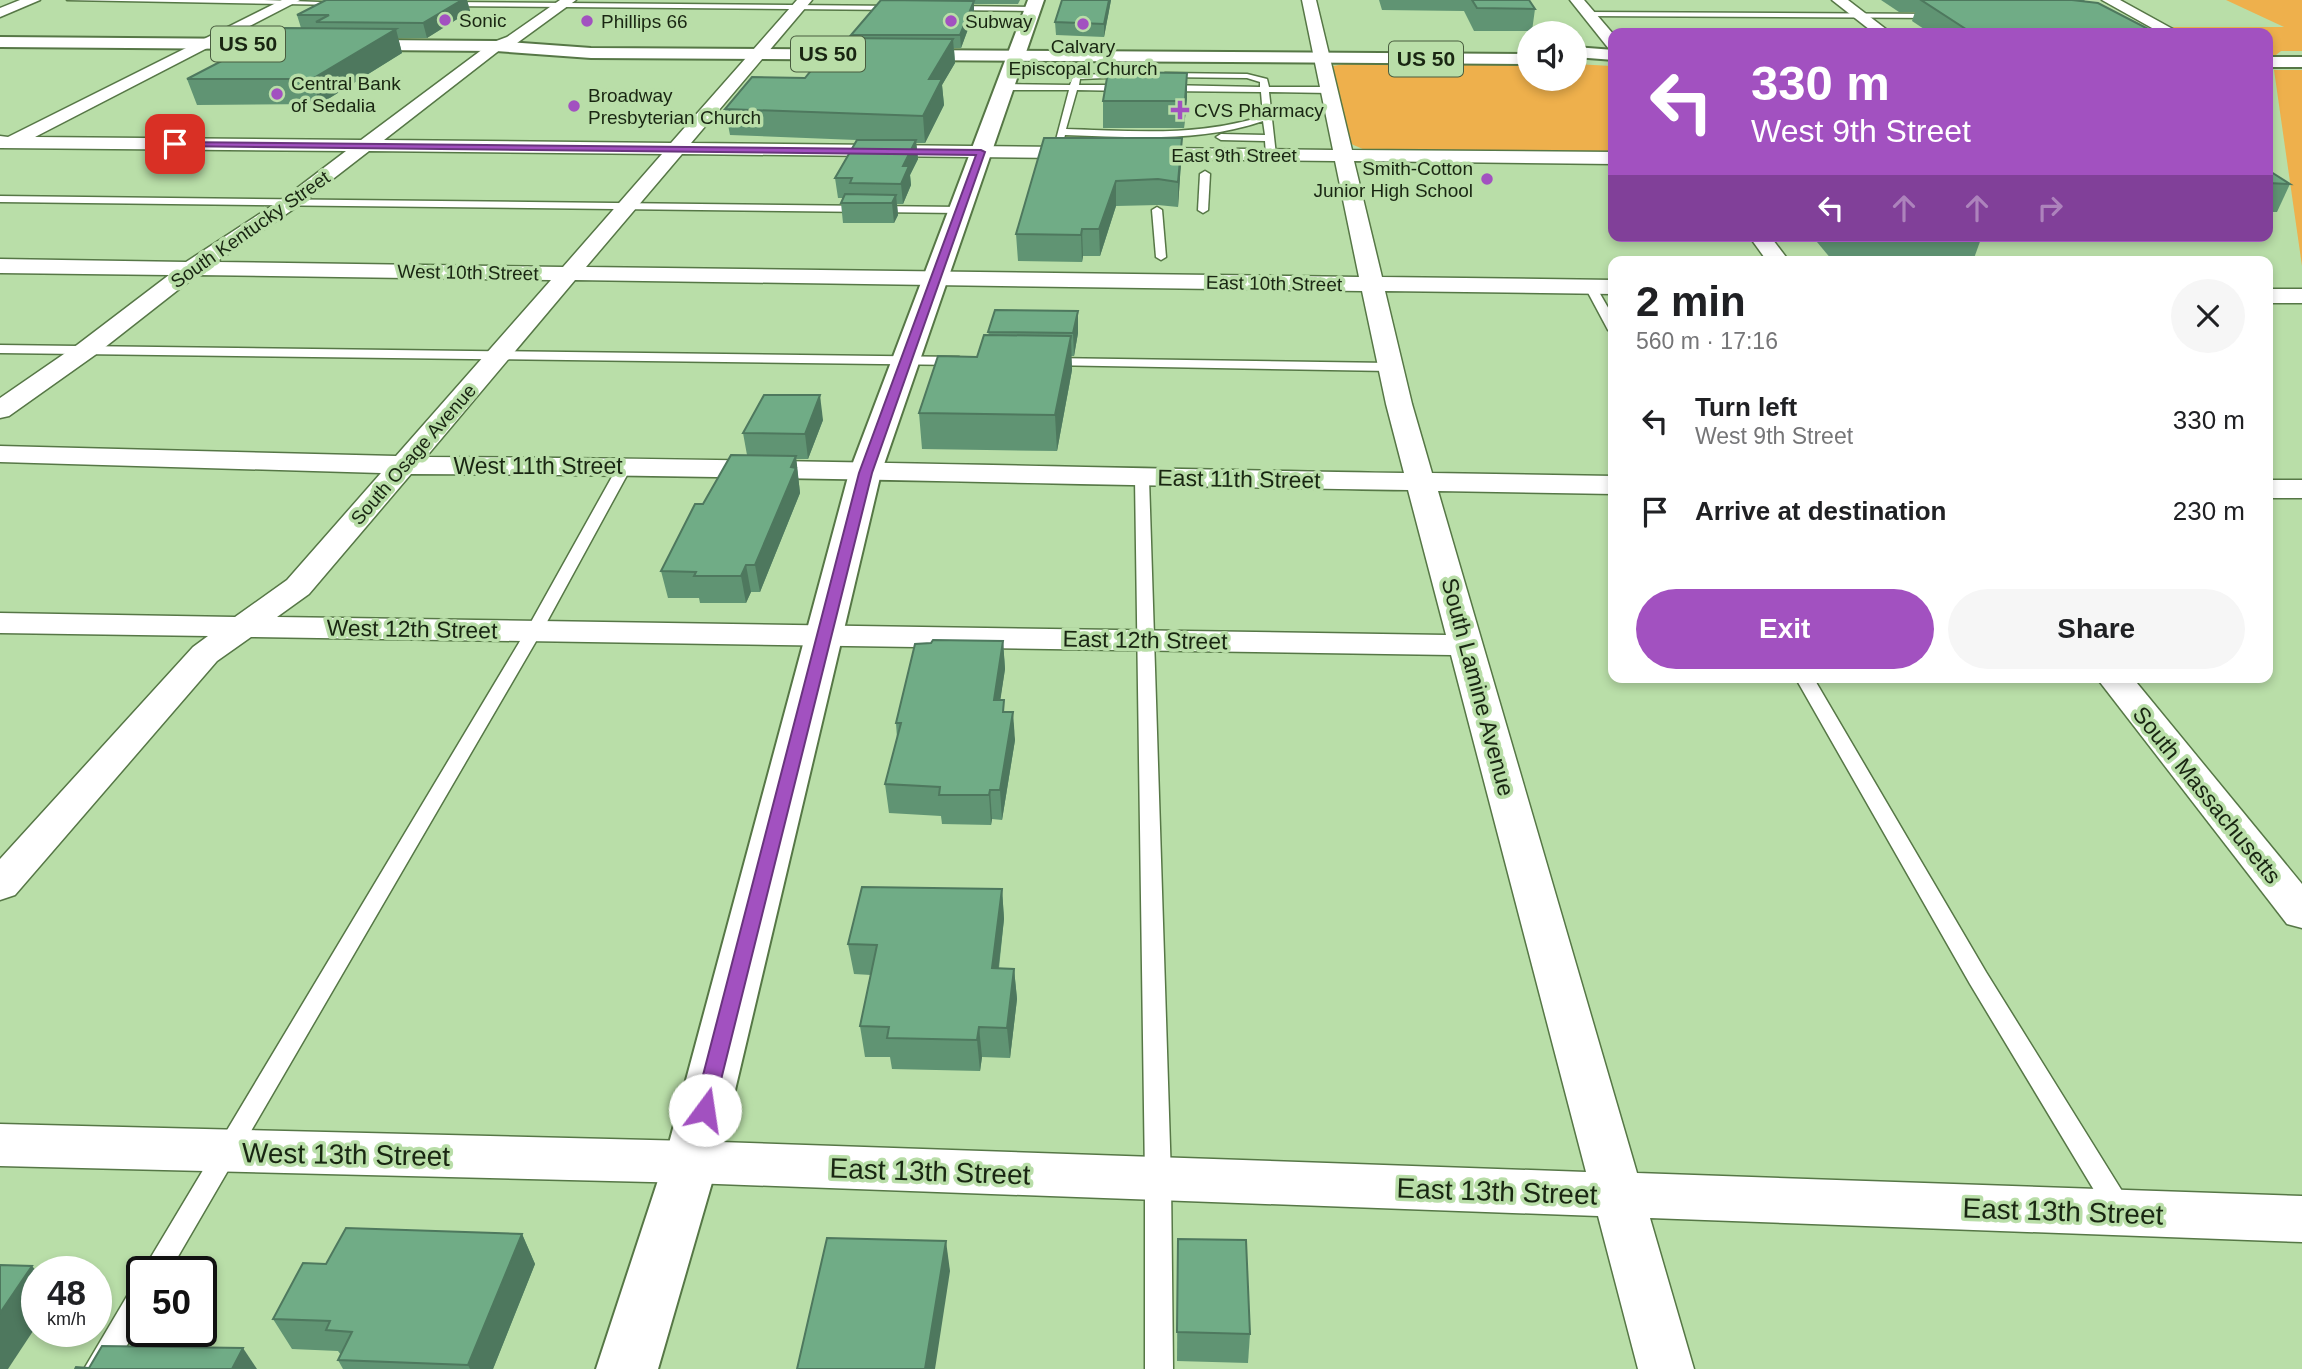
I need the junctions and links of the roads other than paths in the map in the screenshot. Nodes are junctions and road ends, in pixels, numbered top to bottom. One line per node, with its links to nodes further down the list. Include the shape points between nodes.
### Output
1 (33, 0): 15 (street)
2 (71, 0): 7 (lane)
3 (1309, 0): 38 (street, South Lamine Avenue)
4 (1577, 0): 16 (street)
5 (1839, 0): 17 (street)
6 (2109, 0): 20 (street)
7 (291, 1): 9 (lane); 25 (street)
8 (566, 2): 10 (lane); 11 (lane); 26 (street, South Kentucky Street)
9 (357, 3)
10 (439, 4)
11 (803, 4): 13 (lane); 27 (street, South Osage Avenue)
12 (1034, 5): 14 (lane); 28 (main road)
13 (909, 8)
14 (937, 8)
15 (0, 13)
16 (1588, 14): 17 (lane); 23 (street)
17 (1858, 15): 18 (lane); 21 (street)
18 (1953, 16)
19 (2115, 18): 20 (lane)
20 (2142, 18): 22 (street)
21 (1876, 28)
22 (2162, 28)
23 (1608, 39)
24 (0, 42): 25 (main road, US 50)
25 (202, 44): 26 (main road, US 50); 51 (street)
26 (496, 47): 27 (main road, US 50, via 591,52); 52 (street, South Kentucky Street)
27 (763, 49): 28 (main road, US 50); 54 (street, South Osage Avenue)
28 (1017, 51): 33 (main road, US 50); 38 (main road, US 50); 42 (main road)
29 (1517, 52): 38 (main road, US 50)
30 (1587, 53): 31 (main road)
31 (1608, 55)
32 (1608, 56): 34 (main road)
33 (1171, 57): 38 (main road, US 50); 41 (lane)
34 (1587, 58)
35 (1517, 59): 38 (main road, US 50)
36 (2273, 62): 37 (main road)
37 (2302, 62)
38 (1324, 66): 47 (lane); 57 (street, South Lamine Avenue)
39 (1143, 75): 43 (lane, via 1083,75 1077,77)
40 (1156, 75): 41 (lane)
41 (1169, 75): 46 (lane); 47 (lane, via 1247,76 1264,81)
42 (1004, 87): 43 (lane); 55 (main road)
43 (1074, 88): 44 (lane); 49 (lane)
44 (1141, 88)
45 (1155, 88): 46 (lane)
46 (1168, 88): 47 (lane)
47 (1266, 89): 48 (lane)
48 (1268, 117): 50 (lane); 53 (lane)
49 (1061, 132): 50 (lane); 56 (lane)
50 (1197, 134): 53 (lane)
51 (4, 144): 52 (street, East 9th Street)
52 (365, 146): 54 (street, East 9th Street); 61 (street, South Kentucky Street)
53 (1270, 146): 56 (street, East 9th Street); 57 (street, East 9th Street)
54 (676, 149): 55 (street, East 9th Street); 62 (street, South Osage Avenue)
55 (981, 152): 56 (street, East 9th Street); 63 (main road)
56 (1055, 153)
57 (1345, 155): 58 (street, East 9th Street); 73 (street, South Lamine Avenue)
58 (1608, 158)
59 (1205, 174): 65 (lane)
60 (0, 199): 61 (lane)
61 (291, 202): 62 (lane); 70 (street, South Kentucky Street)
62 (627, 207): 63 (lane); 71 (street, South Osage Avenue)
63 (960, 210): 72 (main road)
64 (1157, 210): 68 (lane)
65 (1203, 211)
66 (1764, 242): 67 (street)
67 (1775, 256)
68 (1161, 257)
69 (0, 266): 70 (street, West 10th Street)
70 (192, 268): 71 (street, West 10th Street); 79 (street, South Kentucky Street)
71 (569, 273): 72 (street, West 10th Street); 80 (street, South Osage Avenue)
72 (935, 279): 73 (street, East 10th Street); 81 (main road)
73 (1374, 284): 74 (street, East 10th Street); 84 (street, South Lamine Avenue)
74 (1602, 287): 77 (lane)
75 (2273, 296): 76 (street)
76 (2302, 296)
77 (1608, 308)
78 (0, 349): 79 (lane)
79 (86, 350): 80 (lane); 85 (street, South Kentucky Street)
80 (498, 355): 81 (lane); 87 (street, South Osage Avenue)
81 (906, 360): 82 (lane); 89 (main road)
82 (975, 361)
83 (1030, 362): 84 (lane)
84 (1390, 367): 91 (street, South Lamine Avenue)
85 (0, 410)
86 (0, 454): 87 (street, West 11th Street)
87 (404, 465): 88 (street, West 11th Street); 96 (street, South Osage Avenue, via 298,587)
88 (625, 466): 89 (street, West 11th Street); 97 (lane)
89 (865, 473): 90 (street, East 11th Street); 98 (main road)
90 (1142, 478): 91 (street, East 11th Street); 99 (lane)
91 (1421, 482): 92 (street, East 11th Street); 100 (street, South Lamine Avenue)
92 (1608, 485)
93 (2273, 489): 94 (street)
94 (2302, 489)
95 (0, 623): 96 (street, West 12th Street)
96 (246, 626): 97 (street, West 12th Street); 103 (street, South Osage Avenue, via 205,654)
97 (534, 631): 98 (street, West 12th Street); 106 (lane)
98 (825, 636): 99 (street, East 12th Street); 107 (main road)
99 (1146, 640): 100 (street, East 12th Street); 108 (lane)
100 (1466, 645): 109 (street, South Lamine Avenue)
101 (1807, 683): 110 (lane, via 1978,978)
102 (2118, 683): 104 (street, South Massachusetts)
103 (0, 885)
104 (2302, 914)
105 (0, 1145): 106 (street, West 13th Street)
106 (227, 1151): 107 (street, West 13th Street); 112 (lane)
107 (691, 1162): 108 (street, East 13th Street); 115 (main road)
108 (1158, 1178): 109 (street, East 13th Street); 116 (lane)
109 (1618, 1195): 110 (street, East 13th Street); 117 (street, South Lamine Avenue)
110 (2121, 1212): 111 (street, East 13th Street)
111 (2302, 1219)
112 (165, 1256)
113 (126, 1322): 114 (lane)
114 (98, 1369)
115 (626, 1369)
116 (1159, 1369)
117 (1666, 1369)

